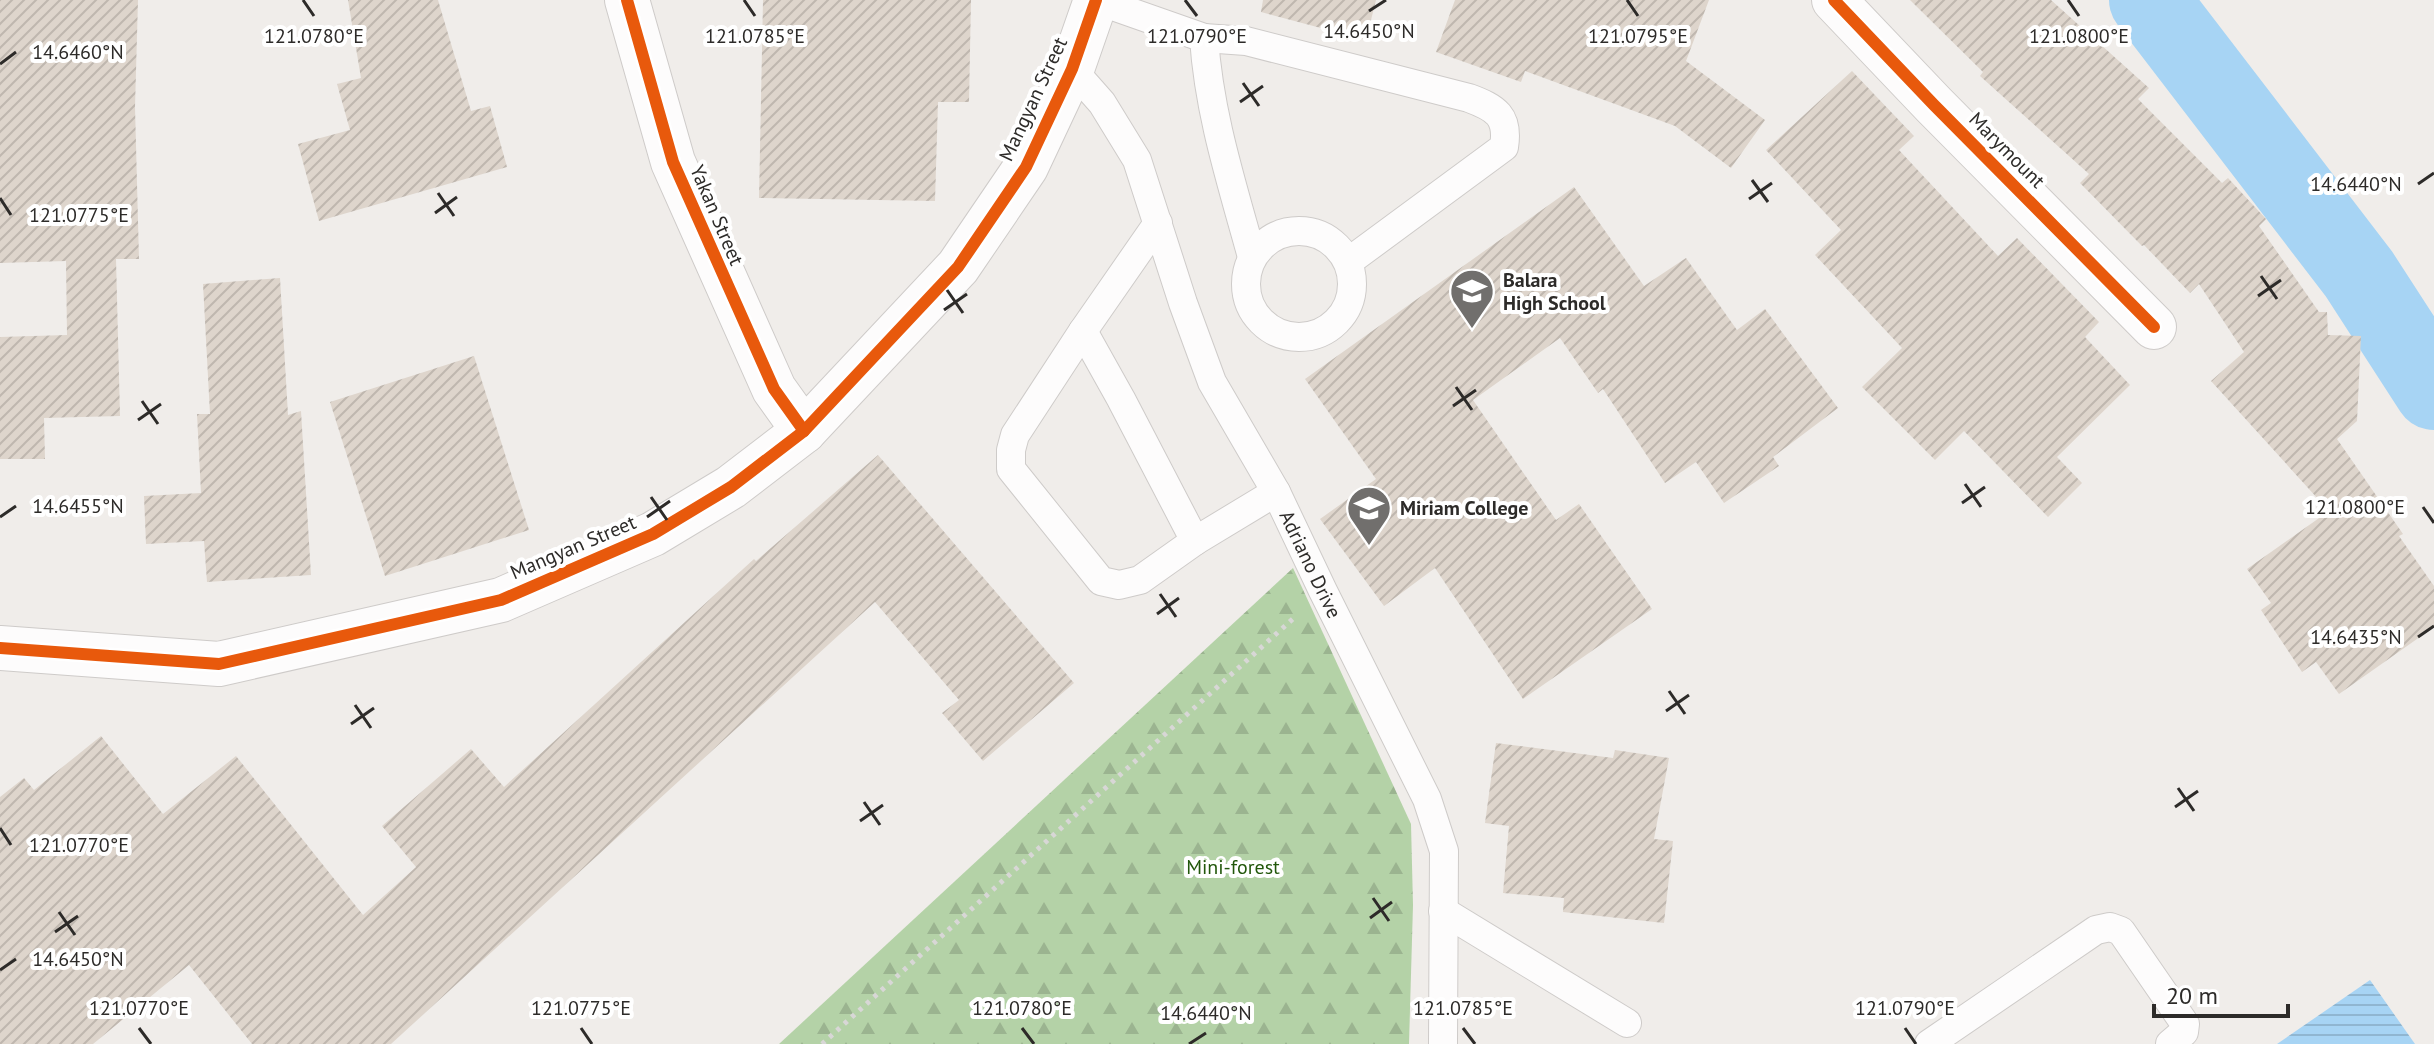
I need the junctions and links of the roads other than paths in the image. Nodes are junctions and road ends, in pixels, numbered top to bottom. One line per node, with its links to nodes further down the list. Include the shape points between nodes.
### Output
1 (627, 0): 11 (street, Yakan Street, via 673,162 774,389)
2 (1096, 0): 4 (lane); 5 (street, Mangyan Street)
3 (1834, 0): 9 (street, Marymount)
4 (1204, 38): 7 (lane, via 1214,117); 8 (lane, via 1246,41 1469,98 1502,117 1504,147)
5 (1072, 69): 6 (lane, Adriano Drive, via 1102,103 1137,160); 11 (street, Mangyan Street, via 1026,167 958,267)
6 (1158, 223): 10 (lane); 12 (lane, Adriano Drive, via 1212,382)
7 (1252, 257): 8 (lane, via 1277,236 1293,231 1325,238); 8 (lane, via 1246,275 1252,310 1263,324 1296,337 1314,335 1342,314 1350,298)
8 (1348, 262)
9 (2154, 327)
10 (1083, 331): 13 (lane); 13 (lane, via 1015,435 1011,469 1101,581 1119,585 1140,580)
11 (804, 431): 14 (street, Mangyan Street, via 731,487 653,534 501,600 219,664)
12 (1276, 492): 13 (lane); 15 (lane, Adriano Drive, via 1427,799 1444,851)
13 (1195, 541)
14 (0, 648)
15 (1443, 911): 16 (lane); 17 (lane, Adriano Drive)
16 (1627, 1023)
17 (1443, 1044)
18 (1929, 1044): 19 (lane, via 2096,930 2110,927 2121,931 2185,1024)
19 (2170, 1044)

